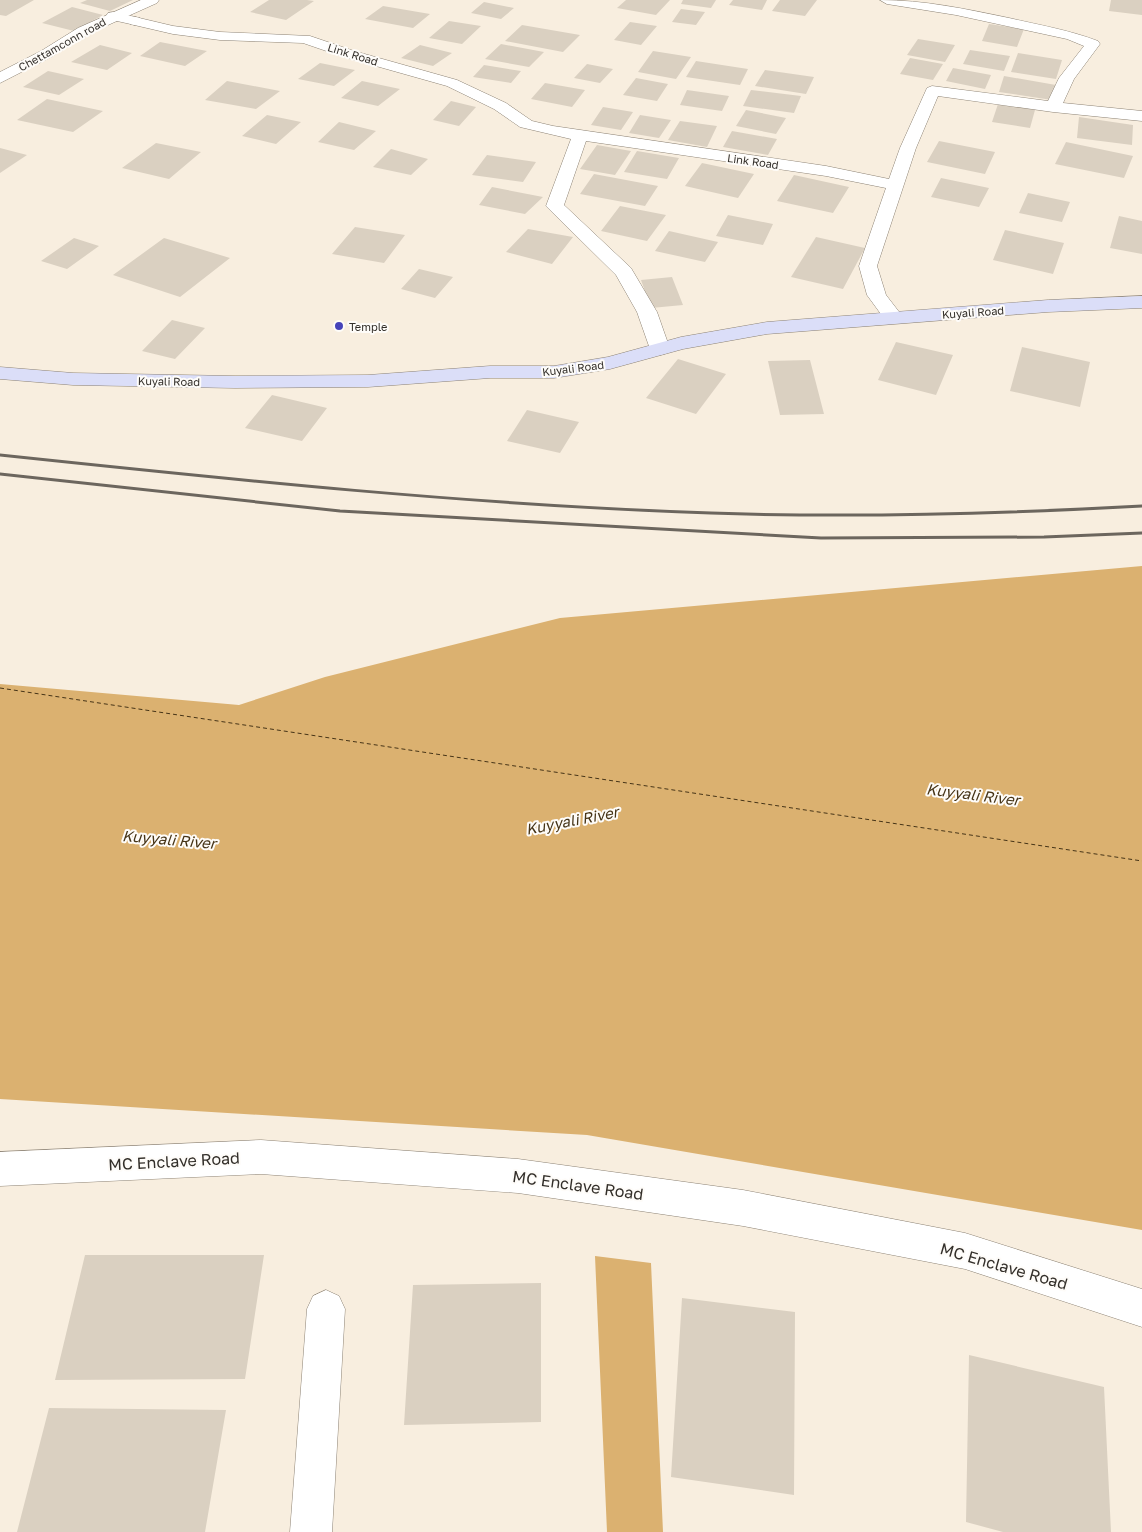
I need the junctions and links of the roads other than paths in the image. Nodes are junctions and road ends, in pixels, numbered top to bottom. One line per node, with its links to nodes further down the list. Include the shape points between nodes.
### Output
1 (152, 0): 3 (street, Chettamconn road)
2 (888, 0): 5 (street, via 956,11 1071,36 1093,44 1067,78)
3 (113, 16): 4 (street, Chettamconn road); 7 (street, Link Road, via 173,30 220,36 305,39 452,83 500,106 526,124)
4 (0, 78)
5 (1053, 107): 6 (street); 8 (street, via 932,91)
6 (1142, 116)
7 (580, 136): 8 (street, Link Road, via 826,171); 11 (street, via 555,206 624,272 647,312)
8 (895, 185): 10 (street, via 868,266 877,295)
9 (1142, 302): 10 (main road, Kuyali Road)
10 (893, 318): 11 (main road, Kuyali Road, via 767,328)
11 (660, 349): 12 (main road, Kuyali Road, via 610,363 554,372 490,372 368,381 83,379)
12 (0, 373)
13 (0, 1169): 14 (street, MC Enclave Road, via 261,1157 518,1176 743,1208 965,1251)
14 (1142, 1308)
15 (326, 1309): 16 (street)
16 (311, 1532)

